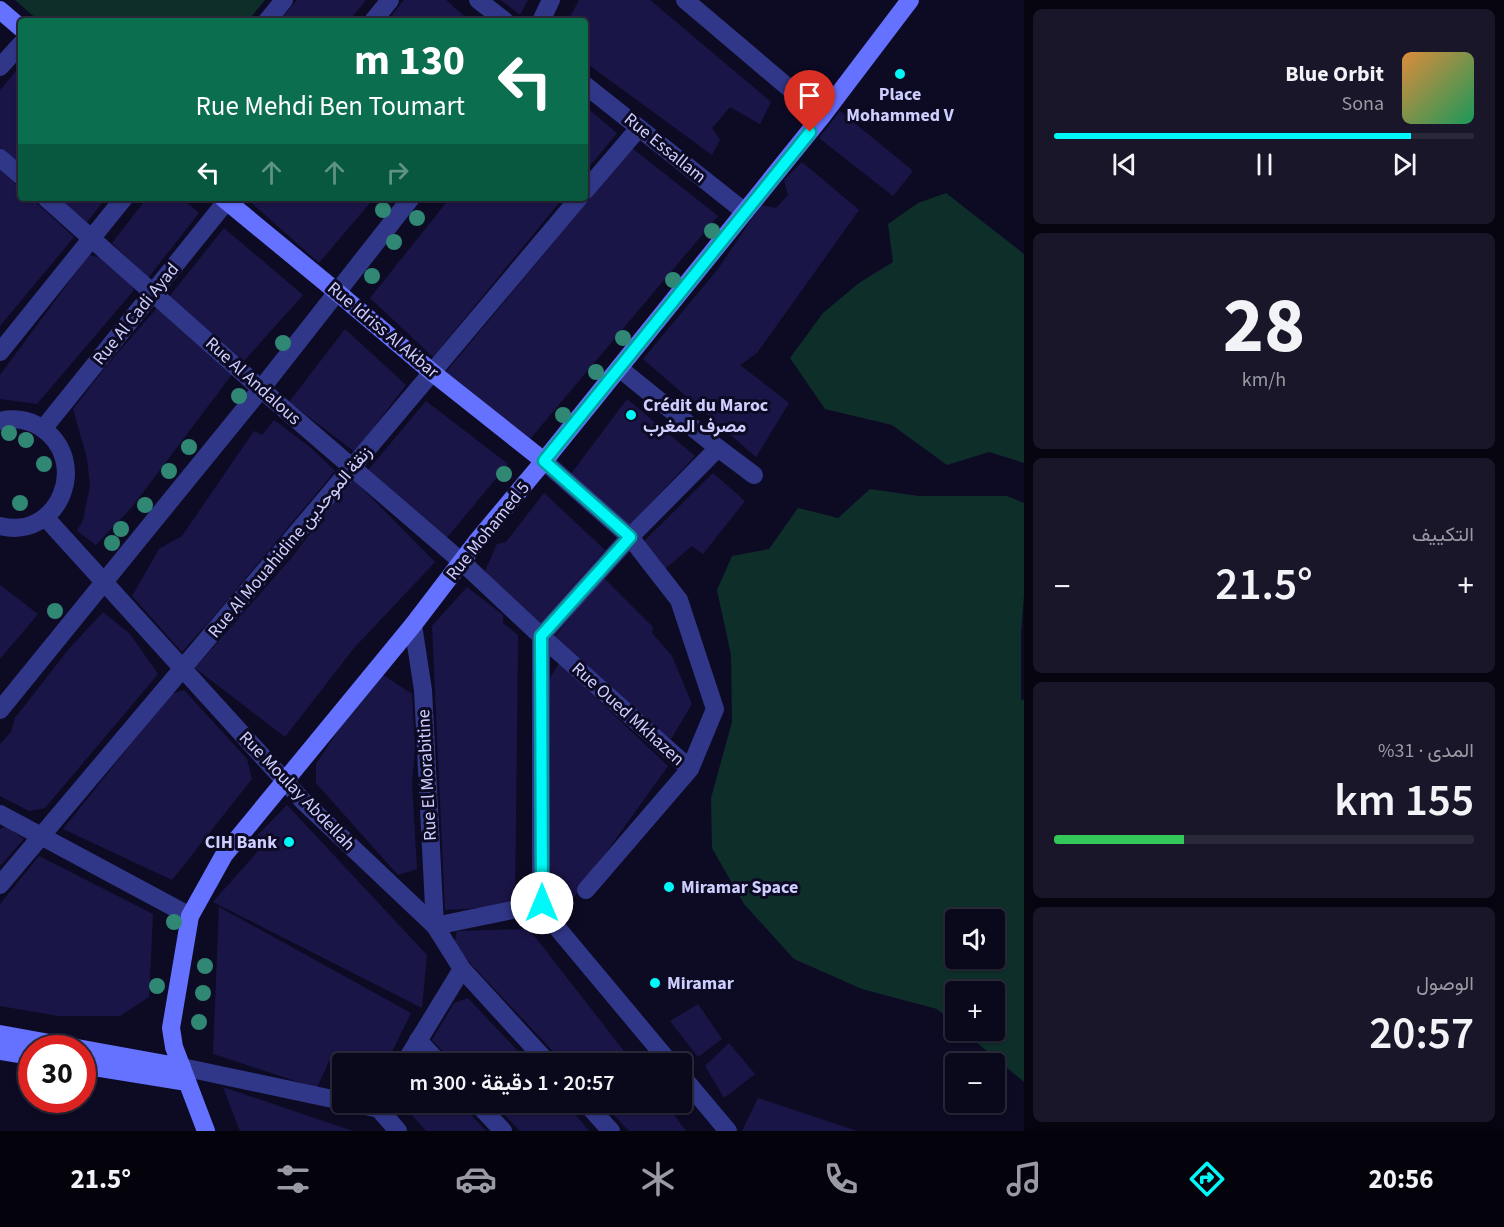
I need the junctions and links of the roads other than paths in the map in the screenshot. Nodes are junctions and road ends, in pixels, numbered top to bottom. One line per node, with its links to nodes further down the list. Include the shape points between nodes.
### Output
1 (284, 0): 8 (street)
2 (390, 0): 9 (street)
3 (478, 0): 10 (street)
4 (551, 0): 11 (street)
5 (685, 0): 16 (street)
6 (910, 0): 16 (street, Rue Mohamed 5)
7 (0, 10): 12 (street)
8 (269, 18)
9 (375, 18)
10 (501, 18)
11 (542, 18)
12 (18, 25)
13 (18, 47): 14 (street)
14 (0, 67)
15 (588, 87): 17 (street, Rue Essallam)
16 (822, 116): 27 (street, Rue Mohamed 5)
17 (639, 128): 20 (street); 27 (street, Rue Essallam)
18 (0, 158): 19 (street)
19 (18, 173)
20 (588, 188)
21 (49, 201): 28 (street, Rue Al Andalous)
22 (122, 201): 28 (street)
23 (224, 201): 30 (street, Rue Al Cadi Ayad)
24 (228, 201): 29 (street, Rue Idriss Al Akbar)
25 (409, 201): 29 (street)
26 (576, 201): 33 (street, Rue Al Mouahidine زنقة الموحدين)
27 (745, 212): 32 (street, Rue Mohamed 5)
28 (92, 238): 30 (street, Rue Al Andalous); 31 (street)
29 (337, 292): 33 (street, Rue Idriss Al Akbar); 34 (street)
30 (154, 293): 34 (street, Rue Al Andalous); 36 (street, Rue Al Cadi Ayad)
31 (0, 352)
32 (619, 368): 37 (street); 38 (street, Rue Mohamed 5)
33 (433, 373): 38 (street, Rue Idriss Al Akbar); 39 (street, Rue Al Mouahidine زنقة الموحدين)
34 (261, 389): 39 (street, Rue Al Andalous); 45 (street)
35 (0, 421): 36 (street, via 31,422)
36 (43, 429): 41 (street, via 56,440 66,462 67,481 63,495)
37 (718, 448): 40 (street); 43 (street)
38 (544, 461): 43 (street); 44 (street, Rue Mohamed 5)
39 (352, 468): 44 (street, Rue Al Andalous); 48 (street, Rue Al Mouahidine زنقة الموحدين)
40 (754, 474)
41 (45, 517): 42 (street, via 26,526); 45 (street, Rue Moulay Abdellah)
42 (0, 526)
43 (630, 537): 47 (street); 50 (street, via 679,600 715,709)
44 (462, 562): 46 (street, Rue Mohamed 5); 47 (street, Rue Oued Mkhazen)
45 (103, 582): 48 (street, Rue Moulay Abdellah); 49 (street)
46 (413, 625): 51 (street, Rue Mohamed 5); 58 (street, Rue El Morabitine, via 423,690)
47 (541, 636): 50 (street, Rue Oued Mkhazen); 56 (street)
48 (182, 669): 51 (street, Rue Moulay Abdellah); 53 (street, Rue Al Mouahidine زنقة الموحدين)
49 (0, 710)
50 (690, 769): 55 (street)
51 (285, 781): 57 (street, Rue Mohamed 5, via 224,855); 58 (street, Rue Moulay Abdellah)
52 (0, 814): 53 (street)
53 (41, 836): 54 (street, Rue Al Mouahidine زنقة الموحدين); 57 (street)
54 (0, 885)
55 (586, 890)
56 (542, 903): 58 (street); 66 (street, via 559,930)
57 (190, 916): 69 (street, Rue Mohamed 5, via 171,1028)
58 (435, 926): 59 (street, Rue Moulay Abdellah)
59 (462, 969): 61 (street); 65 (street, Rue Moulay Abdellah)
60 (0, 1034): 69 (street)
61 (418, 1040): 63 (street); 64 (street)
62 (0, 1051): 67 (street)
63 (410, 1053)
64 (430, 1053)
65 (539, 1053)
66 (662, 1053)
67 (18, 1054)
68 (96, 1066): 69 (street)
69 (184, 1074): 71 (street); 76 (street, Rue Mohamed 5)
70 (692, 1088): 81 (street)
71 (332, 1099)
72 (380, 1113): 77 (street)
73 (385, 1113): 78 (street)
74 (486, 1113): 79 (street)
75 (595, 1113): 80 (street)
76 (206, 1131)
77 (381, 1131)
78 (398, 1131)
79 (503, 1131)
80 (611, 1131)
81 (728, 1131)

